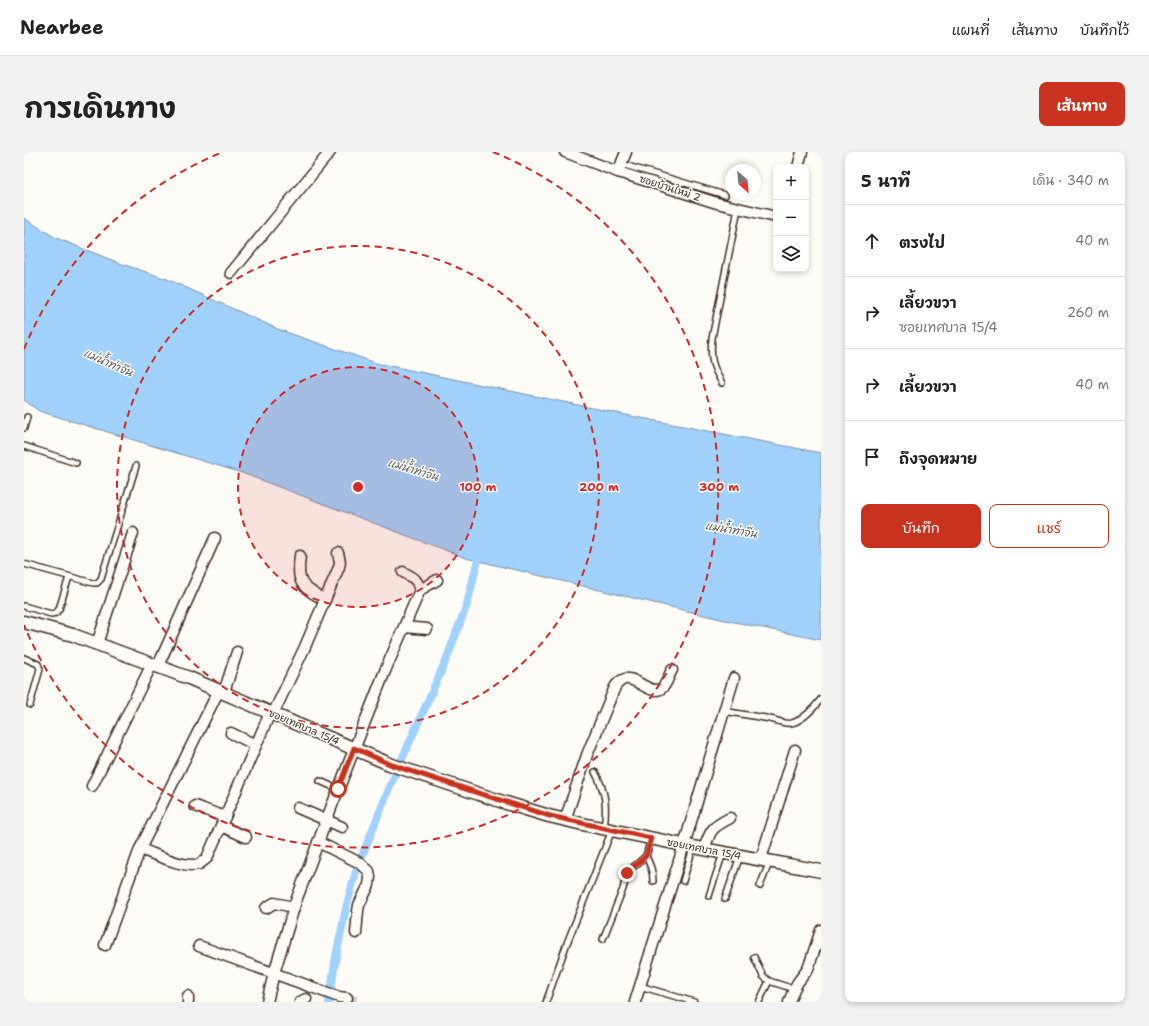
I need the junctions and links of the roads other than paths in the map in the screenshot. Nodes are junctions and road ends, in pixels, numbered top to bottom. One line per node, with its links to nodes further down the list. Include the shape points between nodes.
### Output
1 (330, 152): 10 (street)
2 (565, 152): 6 (street, ซอยบ้านใหม่ 2)
3 (626, 152): 6 (street)
4 (802, 152): 5 (street)
5 (799, 164)
6 (620, 168): 7 (lane); 8 (street, ซอยบ้านใหม่ 2, via 717,204)
7 (725, 195)
8 (738, 208): 9 (street, ซอยบ้านใหม่ 2); 11 (lane, via 712,338 712,362)
9 (773, 216)
10 (230, 273)
11 (722, 383)
12 (27, 417): 13 (lane)
13 (24, 428)
14 (24, 446): 15 (lane)
15 (76, 463)
16 (136, 466): 23 (lane, via 100,579 93,583)
17 (133, 533): 31 (street)
18 (215, 538): 34 (street)
19 (338, 554): 26 (street, via 339,567)
20 (300, 556): 26 (street, via 298,573 303,586)
21 (24, 564): 23 (lane)
22 (403, 572): 25 (street, via 415,579)
23 (69, 577): 27 (lane, via 56,613 51,614)
24 (437, 580): 25 (street)
25 (420, 590): 29 (street)
26 (325, 600): 41 (street)
27 (24, 606)
28 (24, 622): 31 (street, ซอยเทศบาล 15/4)
29 (404, 627): 30 (street); 44 (street)
30 (427, 629)
31 (97, 644): 34 (street, ซอยเทศบาล 15/4)
32 (237, 652): 37 (street)
33 (24, 658): 39 (lane, via 38,664 40,669)
34 (155, 665): 37 (street, ซอยเทศบาล 15/4); 48 (street)
35 (672, 670): 54 (street, via 662,688 655,690 626,679 615,686 587,755)
36 (734, 678): 40 (street)
37 (221, 691): 41 (street, ซอยเทศบาล 15/4); 62 (street)
38 (821, 699): 40 (lane, via 812,710 790,724)
39 (30, 705)
40 (724, 711): 61 (street)
41 (272, 713): 43 (street); 44 (street, ซอยเทศบาล 15/4)
42 (231, 733): 43 (street)
43 (256, 745): 55 (street)
44 (354, 748): 49 (street); 54 (street, ซอยเทศบาล 15/4, via 392,765)
45 (795, 750): 66 (street)
46 (595, 772): 57 (lane, via 605,797)
47 (320, 781): 49 (lane)
48 (92, 786)
49 (338, 789): 53 (street)
50 (195, 806): 55 (street)
51 (298, 808): 53 (street)
52 (730, 818): 61 (street, via 717,825)
53 (326, 820): 56 (street); 60 (street)
54 (565, 820): 57 (street, ซอยเทศบาล 15/4)
55 (223, 821): 58 (street); 62 (street, via 207,858 201,863 188,865)
56 (342, 827)
57 (608, 829): 59 (street, ซอยเทศบาล 15/4); 87 (lane)
58 (246, 837)
59 (651, 838): 61 (street, ซอยเทศบาล 15/4); 64 (lane)
60 (318, 842): 73 (street); 76 (street, via 369,870 369,885 358,910)
61 (694, 847): 63 (street, ซอยเทศบาล 15/4); 68 (lane); 83 (street)
62 (140, 849): 78 (street)
63 (723, 852): 65 (street, ซอยเทศบาล 15/4); 71 (lane)
64 (646, 856): 69 (lane, via 653,873); 77 (lane, via 627,873)
65 (740, 856): 66 (street, ซอยเทศบาล 15/4); 72 (lane)
66 (766, 860): 67 (street, ซอยเทศบาล 15/4); 70 (lane)
67 (821, 871)
68 (683, 881)
69 (653, 882)
70 (760, 886)
71 (709, 896)
72 (725, 899)
73 (294, 907): 74 (street, via 274,903); 81 (street)
74 (266, 908)
75 (821, 930): 84 (street, via 808,969)
76 (356, 933)
77 (603, 939)
78 (105, 945)
79 (199, 946): 81 (street)
80 (754, 958): 82 (lane, via 763,976)
81 (274, 973): 85 (street); 86 (street)
82 (769, 981): 84 (lane); 90 (lane)
83 (640, 986): 88 (street); 89 (lane)
84 (794, 989): 91 (street)
85 (338, 996)
86 (268, 1002)
87 (546, 1002)
88 (635, 1002)
89 (694, 1002)
90 (759, 1002)
91 (789, 1002)

